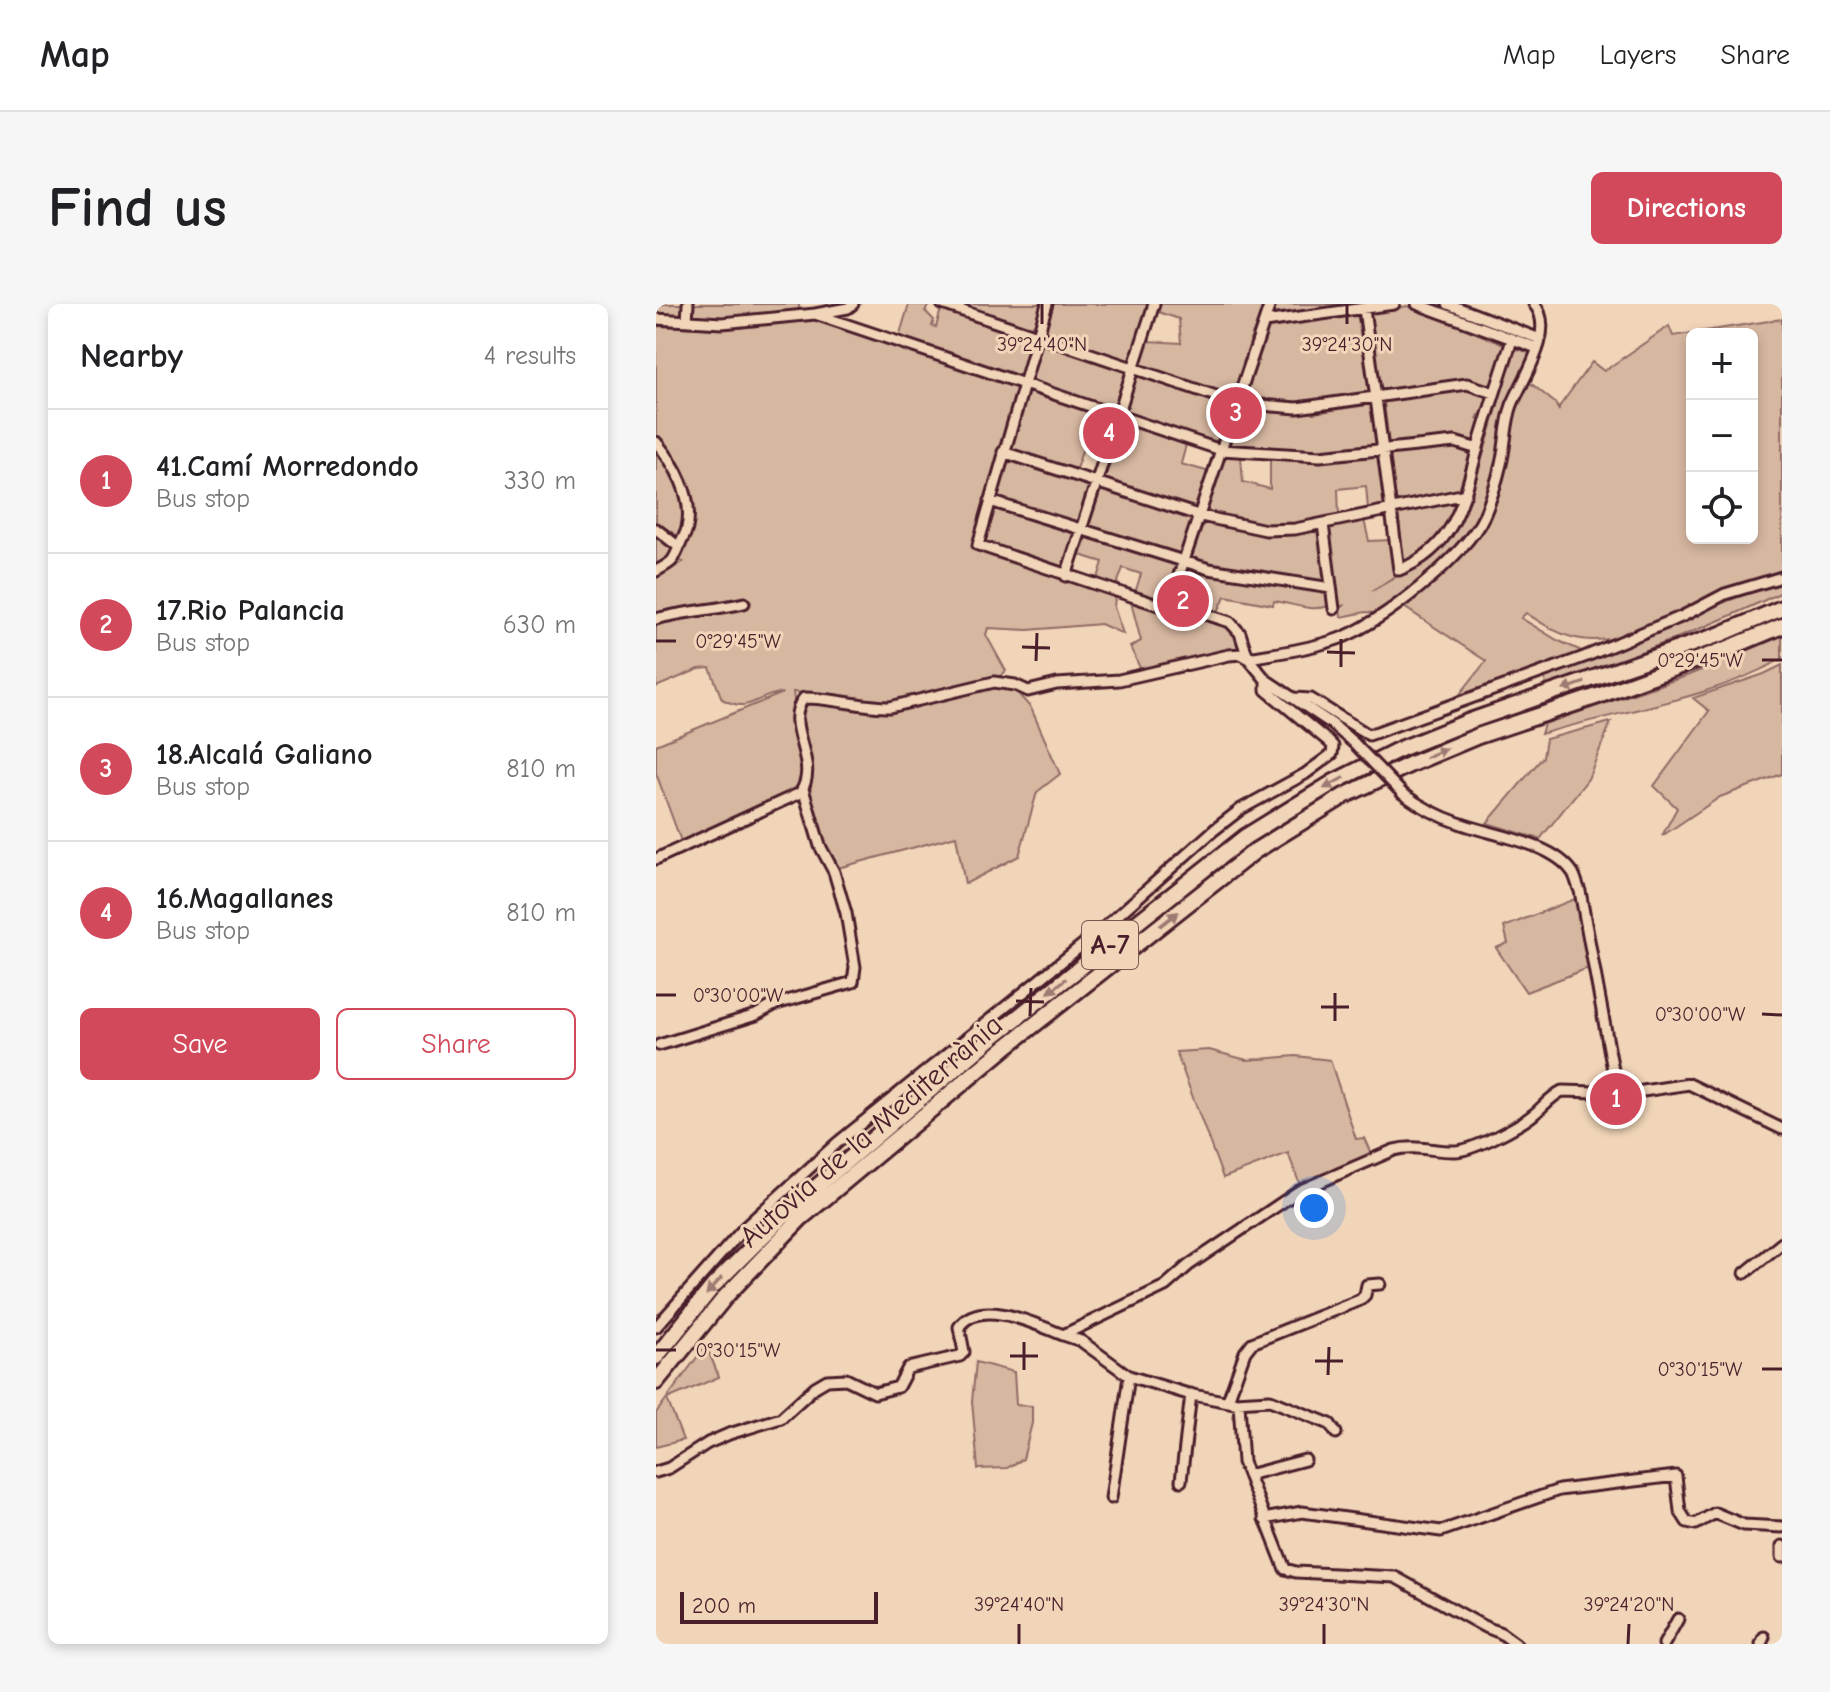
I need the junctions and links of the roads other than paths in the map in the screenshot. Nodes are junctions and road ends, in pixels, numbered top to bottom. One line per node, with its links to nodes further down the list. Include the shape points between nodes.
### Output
1 (688, 304): 14 (street)
2 (853, 304): 12 (street)
3 (942, 304): 16 (street)
4 (1047, 304): 16 (street)
5 (1154, 304): 19 (street)
6 (1270, 304): 15 (street)
7 (1394, 304): 11 (street)
8 (1417, 304): 17 (street)
9 (1448, 304): 18 (street)
10 (1534, 304): 18 (street, via 1543,319)
11 (1364, 309): 15 (street); 22 (street)
12 (815, 314): 14 (street); 20 (street)
13 (656, 319): 14 (street)
14 (687, 321)
15 (1264, 322): 23 (street)
16 (1038, 337): 19 (street); 20 (street)
17 (1512, 340): 18 (street); 21 (street)
18 (1539, 344): 50 (street, via 1512,406 1502,463 1484,515 1461,550 1397,603 1346,636)
19 (1132, 369): 23 (street); 24 (street)
20 (1024, 385): 24 (street); 29 (street)
21 (1494, 393): 22 (street, via 1467,384); 27 (street)
22 (1377, 399): 23 (street, via 1297,408); 26 (street)
23 (1237, 403): 28 (street)
24 (1119, 416): 28 (street); 30 (street)
25 (656, 442): 38 (street, via 686,494 688,526)
26 (1384, 449): 27 (street, via 1455,442); 28 (street, via 1320,456); 33 (street)
27 (1478, 449): 31 (street)
28 (1221, 450): 34 (street)
29 (1003, 452): 30 (street); 32 (street)
30 (1096, 482): 34 (street); 37 (street)
31 (1466, 494): 33 (street); 33 (street, via 1444,538 1426,556 1399,570)
32 (990, 501): 37 (street); 41 (street, via 978,545)
33 (1392, 510): 35 (street)
34 (1201, 516): 35 (street, via 1280,531); 39 (street)
35 (1323, 524): 43 (street)
36 (656, 529): 38 (street)
37 (1081, 530): 39 (street); 41 (street)
38 (679, 547): 40 (street, via 676,559)
39 (1185, 561): 43 (street, via 1216,571); 45 (street)
40 (656, 571)
41 (1066, 576): 45 (street)
42 (1782, 577): 52 (street, via 1725,594 1584,657 1369,735 1311,699)
43 (1331, 588): 47 (street)
44 (744, 603): 48 (street)
45 (1168, 608): 50 (street, via 1187,608 1230,622 1240,633)
46 (1782, 608): 63 (highway, Autovia de la Mediterrània / A-7, one-way to 63, via 1398,750 1245,837 994,1036 809,1192 714,1285)
47 (1334, 609)
48 (656, 619)
49 (1782, 626): 65 (highway, Autovia de la Mediterrània / A-7, one-way to 49, via 726,1296 801,1218 1006,1047 1255,851 1344,796 1411,764)
50 (1248, 658): 51 (street); 53 (street, via 1229,655 1119,680 1028,691 994,682 890,707 804,698 796,717 808,763)
51 (1266, 680): 52 (street); 61 (street, via 1266,690 1328,741 1332,754 1214,830 1107,925 837,1143 745,1227)
52 (1291, 697): 56 (street, bridge, via 1332,724 1426,810 1523,840 1572,871)
53 (803, 789): 54 (street); 55 (street, via 846,913 853,982)
54 (656, 859)
55 (659, 1045)
56 (1617, 1092): 57 (street, via 1689,1084); 62 (street, via 1562,1091 1532,1117 1471,1147 1458,1151 1407,1146 1334,1175 1267,1210 1165,1286)
57 (1782, 1129)
58 (1782, 1243): 59 (street)
59 (1745, 1273)
60 (1380, 1284): 67 (street, via 1367,1285 1360,1300 1252,1343)
61 (656, 1327)
62 (1063, 1335): 64 (street, via 1081,1341); 70 (street, via 1003,1314 977,1313 959,1327 964,1352 960,1356 908,1368 898,1387 875,1393 846,1379 827,1380 781,1418 708,1443)
63 (656, 1357)
64 (1129, 1376): 66 (street); 73 (street)
65 (656, 1382)
66 (1191, 1394): 67 (street); 72 (street)
67 (1232, 1401): 68 (street, via 1270,1400 1330,1424); 71 (street, via 1239,1404 1241,1455)
68 (1336, 1433)
69 (1305, 1460): 71 (street)
70 (656, 1472)
71 (1248, 1475): 74 (street)
72 (1181, 1481)
73 (1111, 1498)
74 (1264, 1519): 75 (street, via 1302,1512 1441,1531 1559,1490 1676,1476 1680,1511 1687,1522 1696,1524 1715,1513 1744,1525); 79 (street, via 1285,1569 1395,1577)
75 (1782, 1527)
76 (1782, 1546): 77 (street)
77 (1782, 1557)
78 (1678, 1619): 80 (street)
79 (1516, 1644)
80 (1664, 1644)

